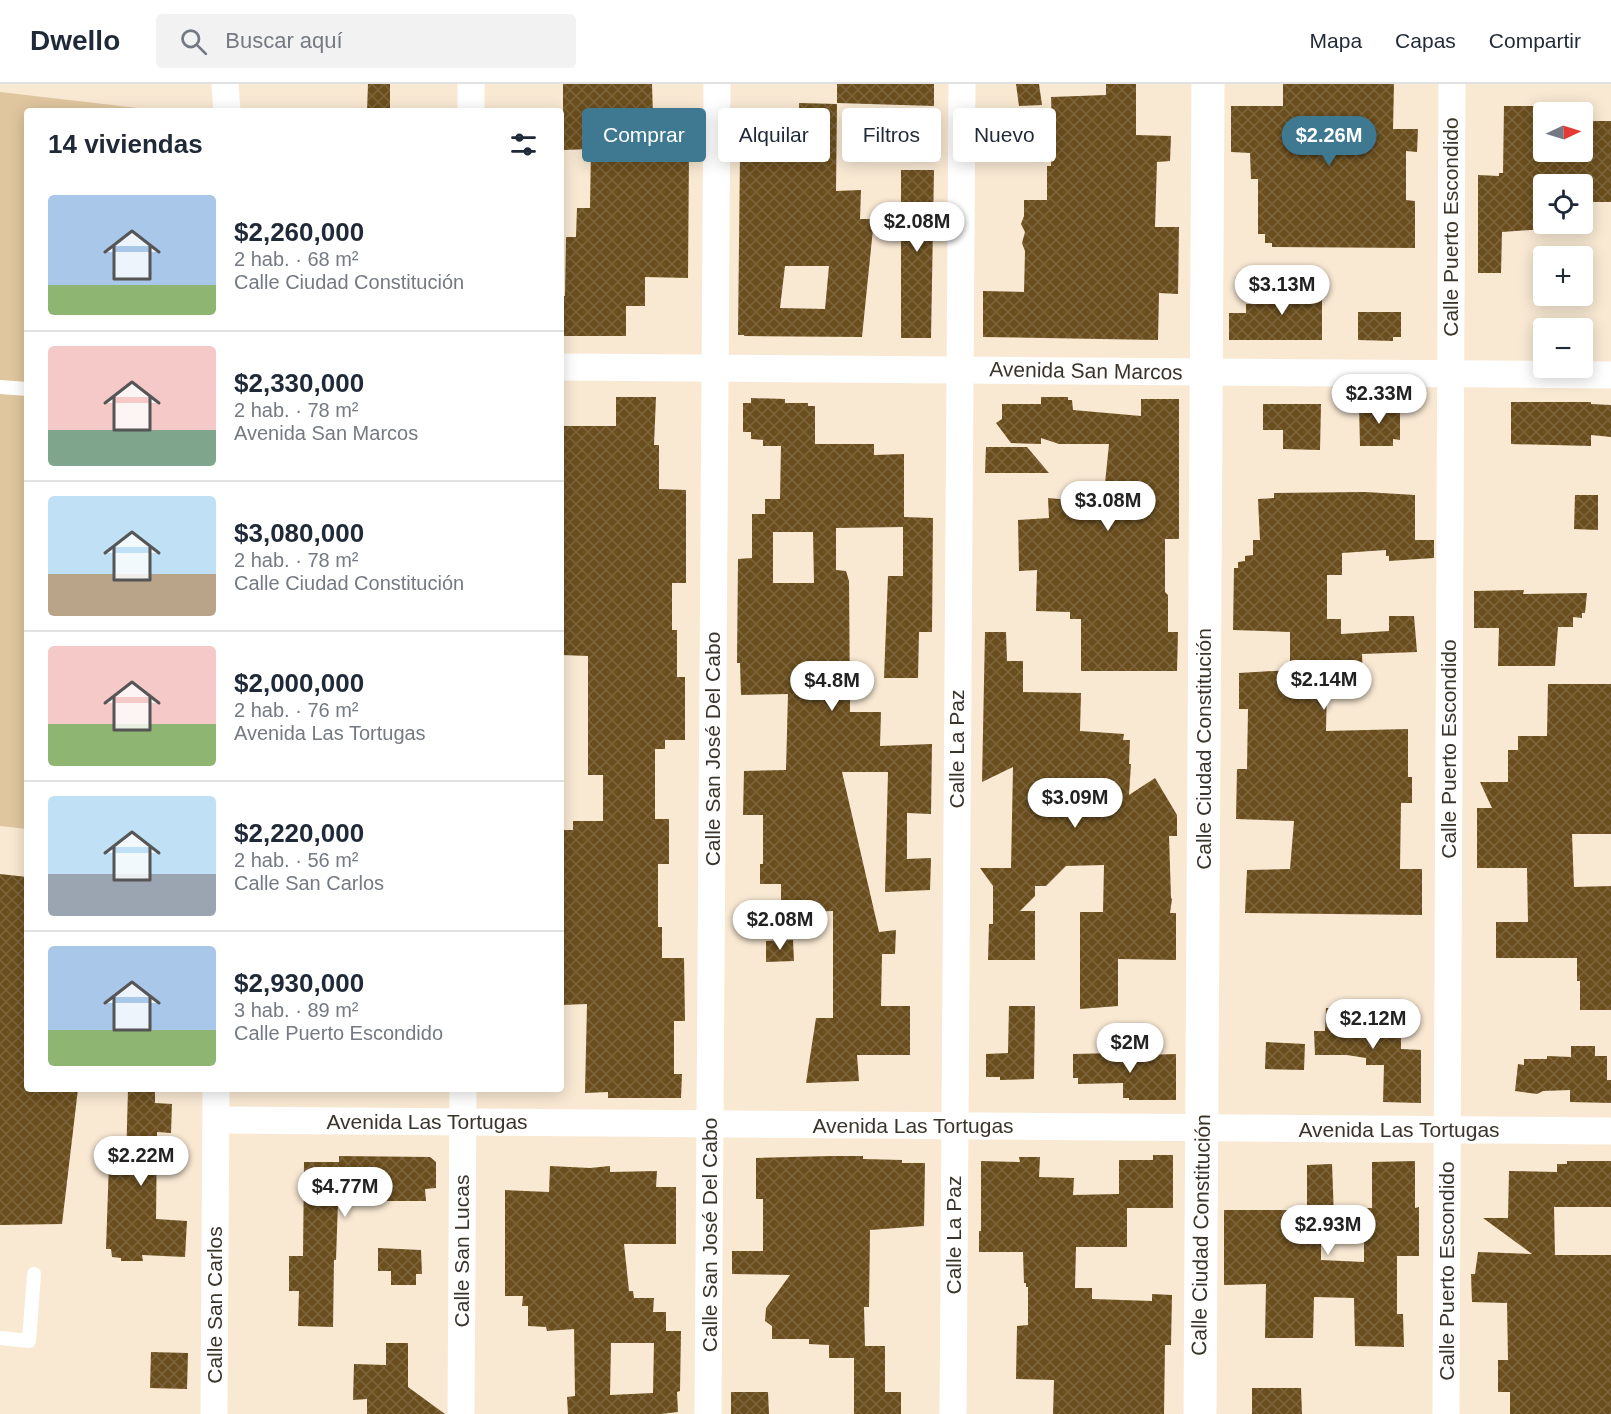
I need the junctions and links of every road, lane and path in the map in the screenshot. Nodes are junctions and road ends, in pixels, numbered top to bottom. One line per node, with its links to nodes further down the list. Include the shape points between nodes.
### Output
1 (225, 84): 7 (street)
2 (471, 84): 8 (street)
3 (717, 84): 10 (street, Calle San José Del Cabo)
4 (962, 84): 11 (street, Calle La Paz)
5 (1208, 84): 12 (street, Calle Ciudad Constitución)
6 (1452, 84): 13 (street, Calle Puerto Escondido)
7 (227, 108)
8 (471, 108)
9 (564, 367): 10 (street, Avenida San Marcos)
10 (715, 368): 11 (street, Avenida San Marcos); 21 (street, Calle San José Del Cabo)
11 (960, 370): 12 (street, Avenida San Marcos); 22 (street, Calle La Paz)
12 (1206, 372): 13 (street, Avenida San Marcos); 23 (street, Calle Ciudad Constitución)
13 (1450, 374): 14 (street, Avenida San Marcos); 24 (street, Calle Puerto Escondido)
14 (1611, 375)
15 (0, 387): 16 (lane)
16 (24, 389)
17 (216, 1092): 19 (street, Calle San Carlos)
18 (463, 1092): 20 (street, Calle San Lucas)
19 (216, 1120): 20 (street, Avenida Las Tortugas); 28 (street, Calle San Carlos)
20 (463, 1122): 21 (street, Avenida Las Tortugas); 29 (street, Calle San Lucas)
21 (710, 1124): 22 (street, Avenida Las Tortugas); 30 (street, Calle San José Del Cabo)
22 (955, 1126): 23 (street, Avenida Las Tortugas); 31 (street, Calle La Paz)
23 (1203, 1128): 24 (street, Avenida Las Tortugas); 32 (street, Calle Ciudad Constitución)
24 (1448, 1130): 25 (street, Avenida Las Tortugas); 33 (street, Calle Puerto Escondido)
25 (1611, 1131)
26 (34, 1274): 27 (lane, via 28,1341)
27 (0, 1338)
28 (214, 1414)
29 (461, 1414)
30 (708, 1414)
31 (953, 1414)
32 (1200, 1414)
33 (1446, 1414)

